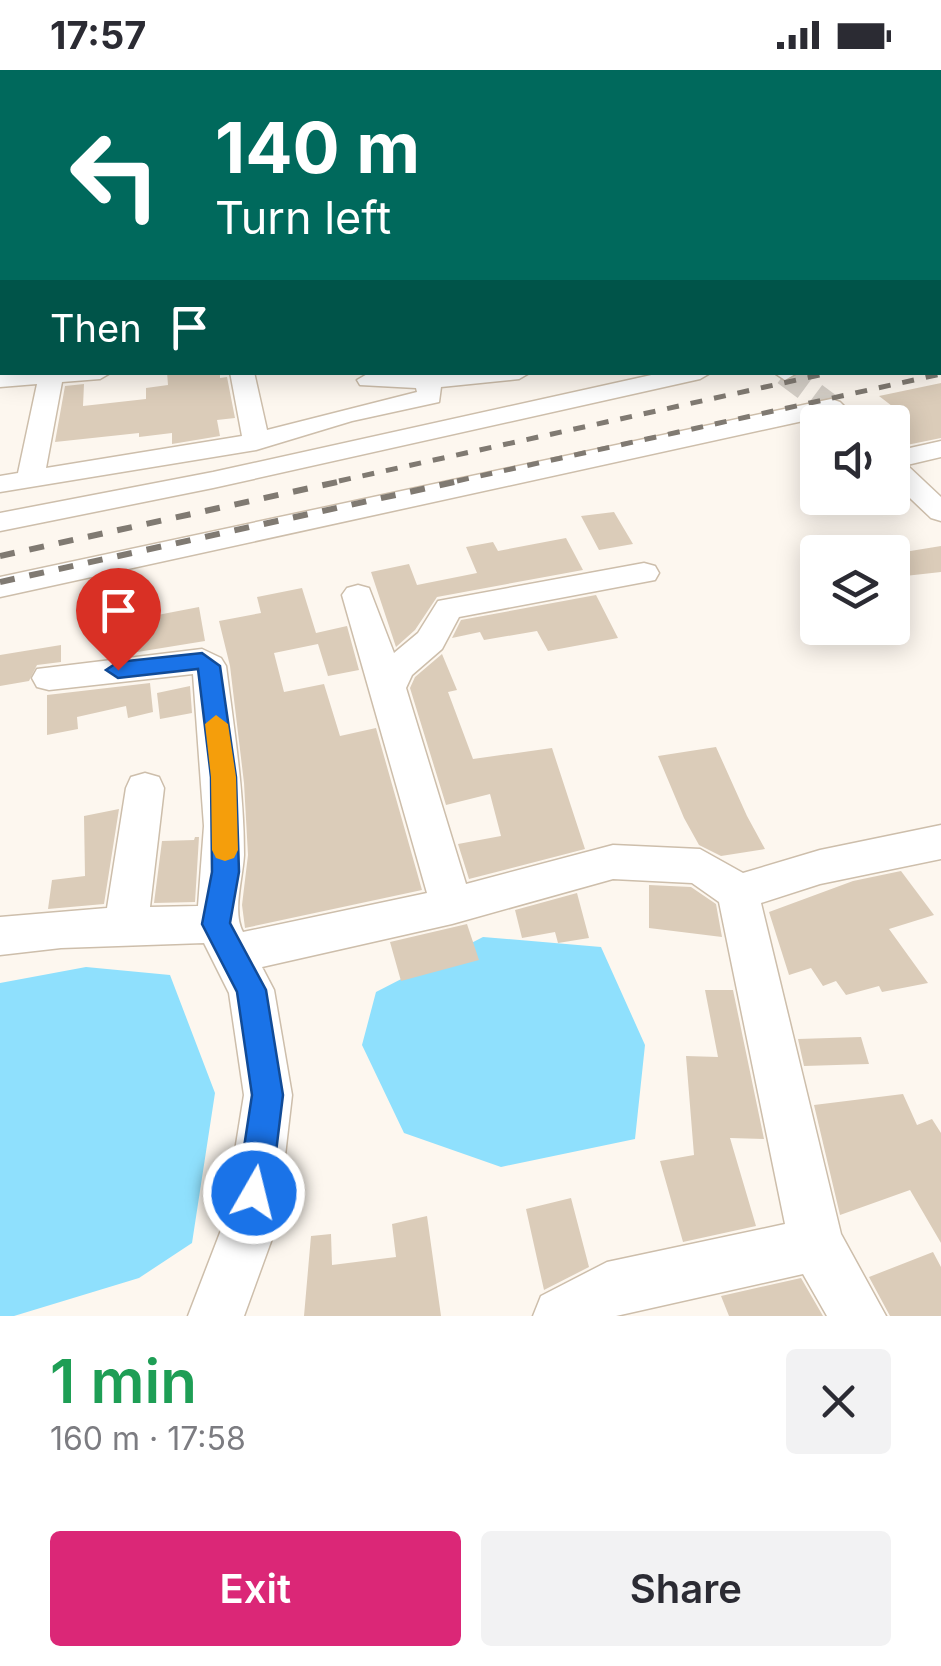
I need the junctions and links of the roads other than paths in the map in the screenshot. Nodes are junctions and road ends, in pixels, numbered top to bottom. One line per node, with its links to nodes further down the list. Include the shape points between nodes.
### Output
1 (71, 375): 5 (street)
2 (243, 375): 10 (street)
3 (464, 375): 6 (street)
4 (686, 375): 17 (street)
5 (51, 377): 7 (street); 13 (street)
6 (427, 377): 8 (street); 10 (street, via 430,398)
7 (0, 380)
8 (368, 380)
9 (800, 423): 19 (street)
10 (256, 442): 13 (street)
11 (941, 449): 12 (street)
12 (910, 458)
13 (30, 478): 15 (street)
14 (910, 481): 16 (street)
15 (0, 484)
16 (941, 512)
17 (0, 522)
18 (644, 573): 22 (street, via 449,608 428,644 396,668)
19 (0, 587)
20 (358, 595): 22 (street)
21 (49, 678): 29 (street, via 202,661 209,666 224,777)
22 (389, 688): 26 (street)
23 (145, 788): 27 (street)
24 (941, 842): 25 (street)
25 (738, 892): 26 (street, via 700,866 613,862); 30 (street)
26 (452, 906): 29 (street)
27 (126, 926): 28 (street); 29 (street)
28 (0, 936)
29 (224, 939): 31 (street, via 251,990 268,1095 250,1225)
30 (816, 1244): 32 (street, via 606,1290); 33 (street)
31 (216, 1316)
32 (562, 1316)
33 (858, 1316)

